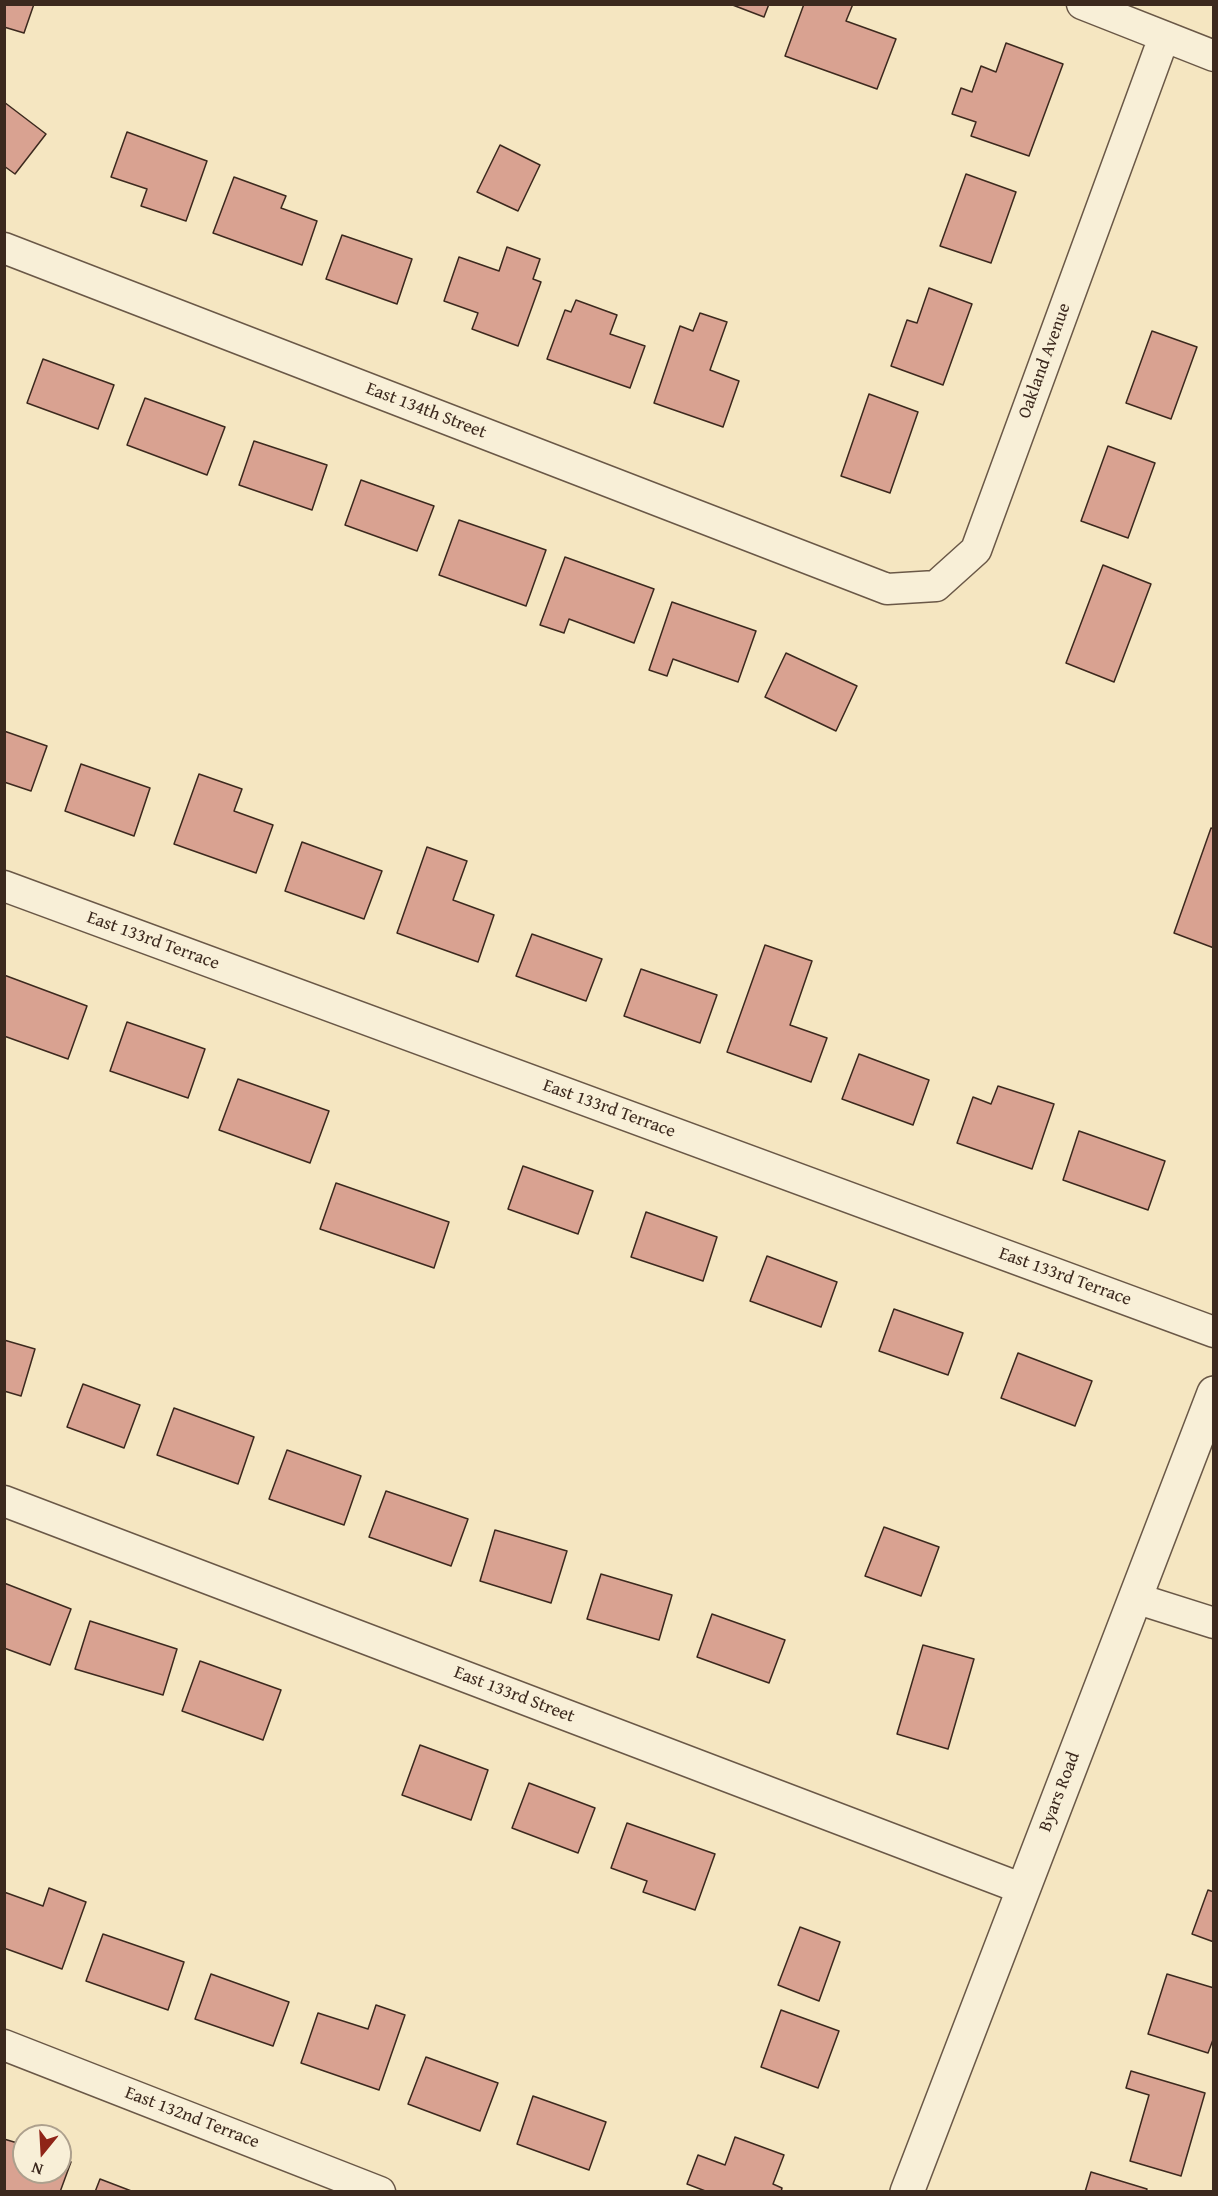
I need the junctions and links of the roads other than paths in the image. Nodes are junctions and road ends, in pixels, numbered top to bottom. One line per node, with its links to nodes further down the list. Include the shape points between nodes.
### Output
1 (1082, 4): 2 (street)
2 (1164, 37): 3 (street); 5 (street, Oakland Avenue, via 975,550 936,586 887,588)
3 (1214, 56)
4 (4, 248): 5 (street, East 134th Street)
5 (848, 573)
6 (4, 886): 7 (street, East 133rd Terrace)
7 (1214, 1332)
8 (1214, 1393): 10 (street, Byars Road)
9 (4, 1501): 12 (street, East 133rd Street)
10 (1135, 1598): 11 (street); 12 (street, Byars Road)
11 (1214, 1623)
12 (1023, 1888): 15 (street, Byars Road)
13 (4, 2044): 14 (street, East 132nd Terrace)
14 (380, 2192)
15 (907, 2192)

